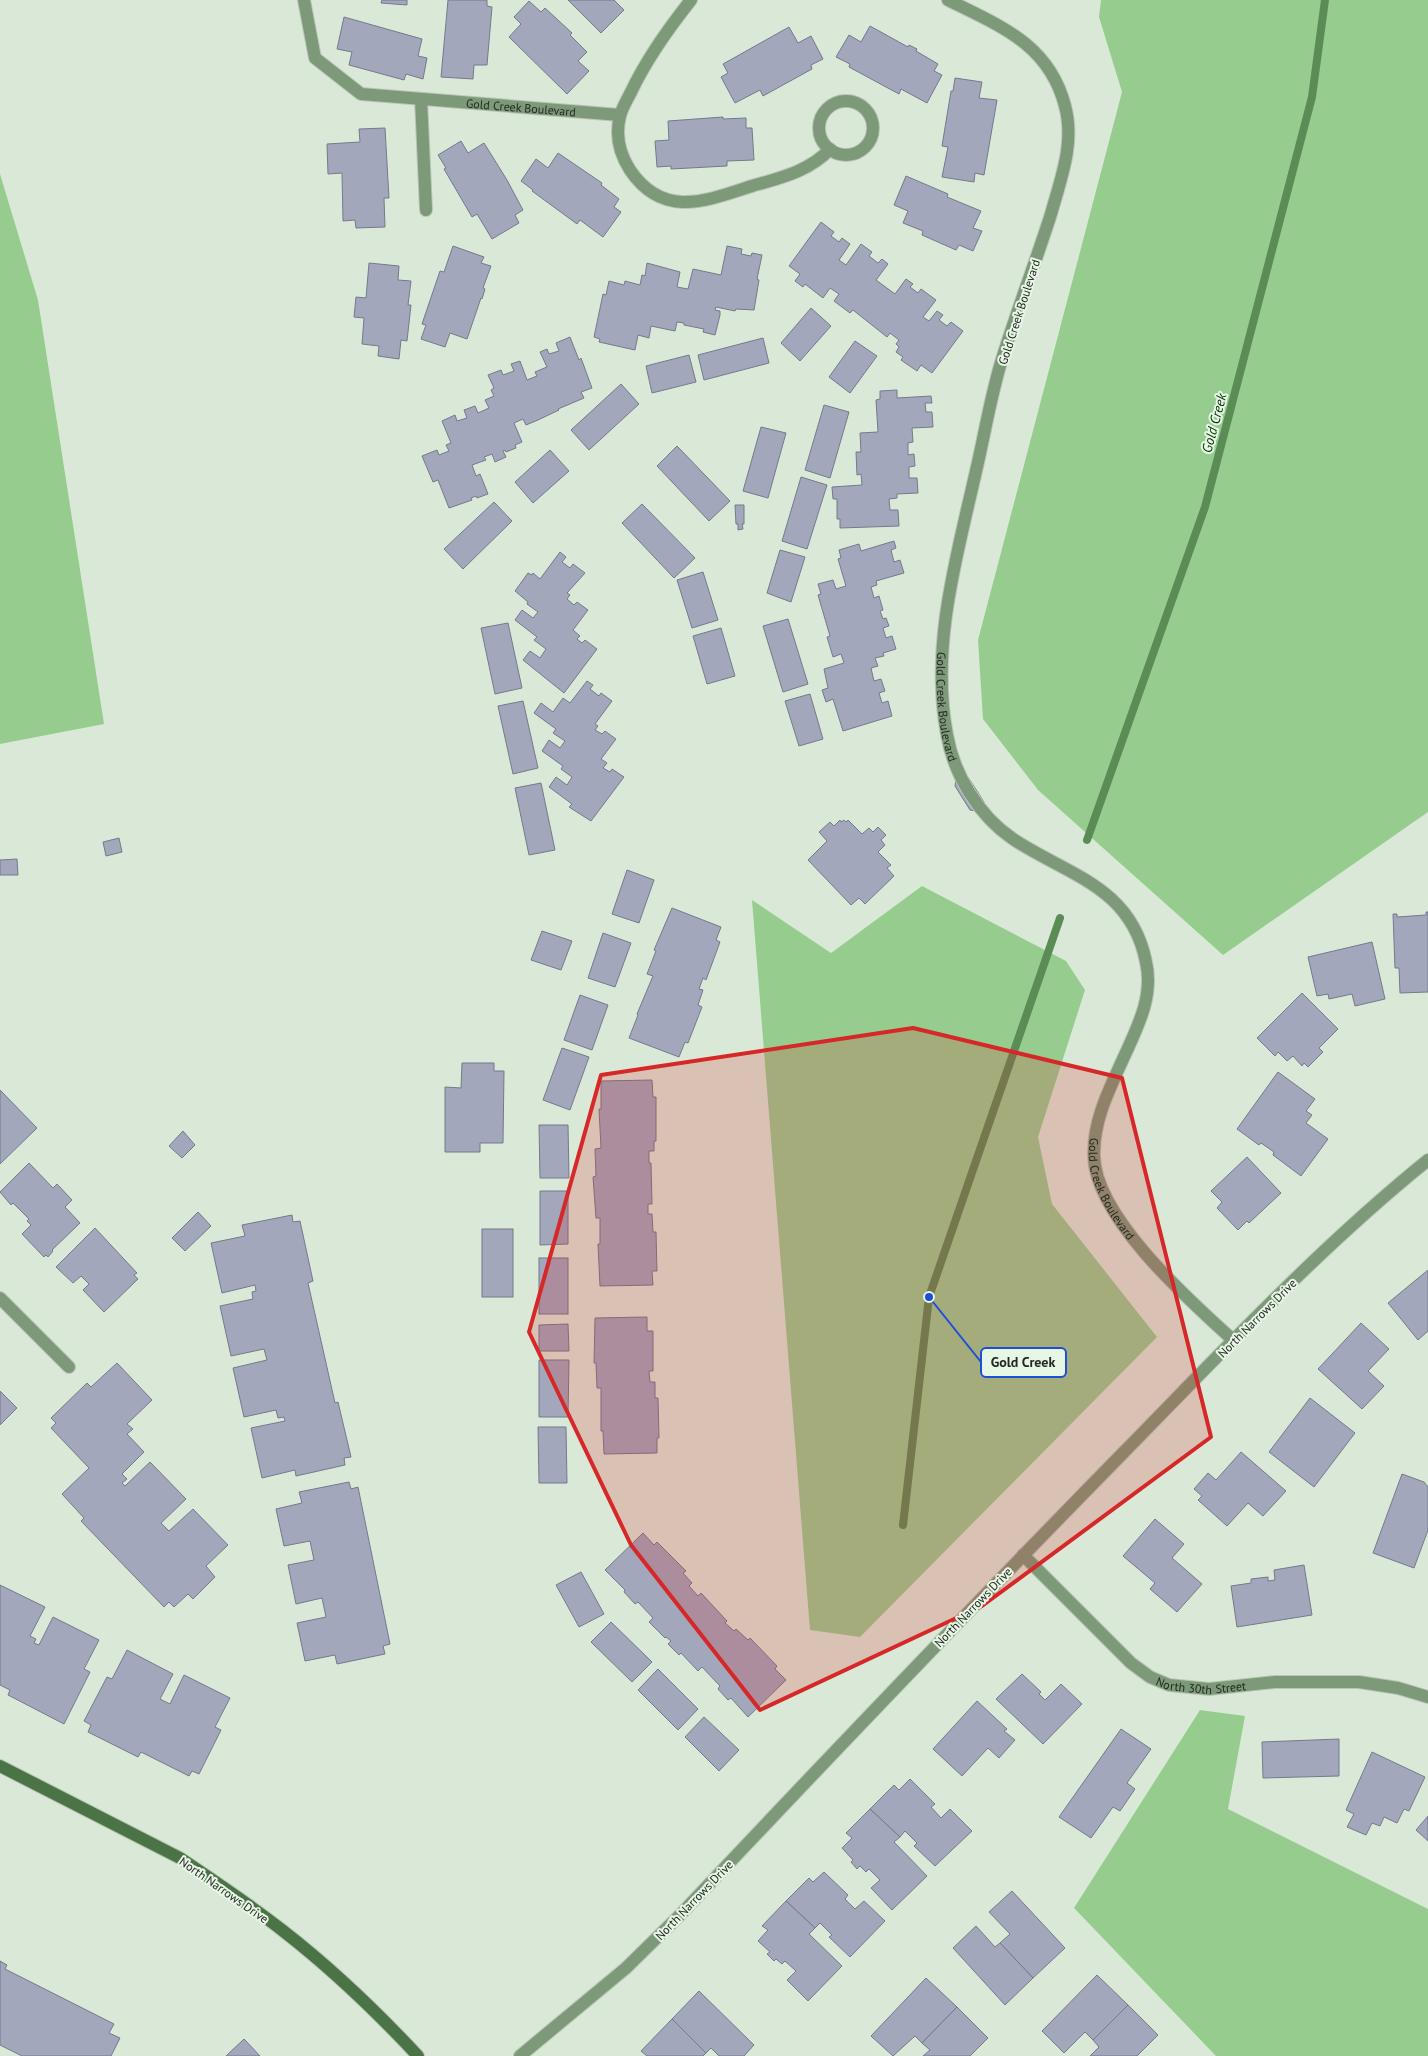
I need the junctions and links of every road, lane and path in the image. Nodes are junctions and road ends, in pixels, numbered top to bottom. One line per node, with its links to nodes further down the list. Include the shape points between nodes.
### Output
1 (304, 0): 4 (street, Gold Creek Boulevard, via 315,58 361,94)
2 (691, 0): 5 (street, via 650,56)
3 (948, 0): 10 (street, Gold Creek Boulevard, via 1005,28 1026,42 1041,58 1061,93 1069,141 1044,235 1001,361 950,588 941,684 947,739 964,784 993,822 1012,838 1111,897 1142,944 1148,973 1143,1014 1107,1093 1098,1121 1094,1161 1097,1177 1109,1206 1132,1236 1196,1306)
4 (421, 99): 5 (street, Gold Creek Boulevard); 7 (street)
5 (620, 115): 6 (street, via 618,146 624,160 644,187 658,197 675,202 710,200 787,176 812,165)
6 (830, 149): 6 (street, via 850,154 868,144 872,123 862,106 842,101 832,104 824,112 819,132)
7 (426, 210)
8 (1428, 1160): 10 (street, North Narrows Drive, via 1318,1257)
9 (0, 1298): 11 (street)
10 (1233, 1340): 12 (street, North Narrows Drive)
11 (69, 1368)
12 (1023, 1555): 13 (street, North 30th Street, via 1131,1663 1150,1677 1169,1685 1209,1689 1275,1682 1359,1682); 16 (street, North Narrows Drive, via 680,1915 626,1968)
13 (1428, 1697)
14 (0, 1766): 15 (main road, North Narrows Drive, via 186,1862 282,1930 372,2007)
15 (418, 2056)
16 (520, 2056)

